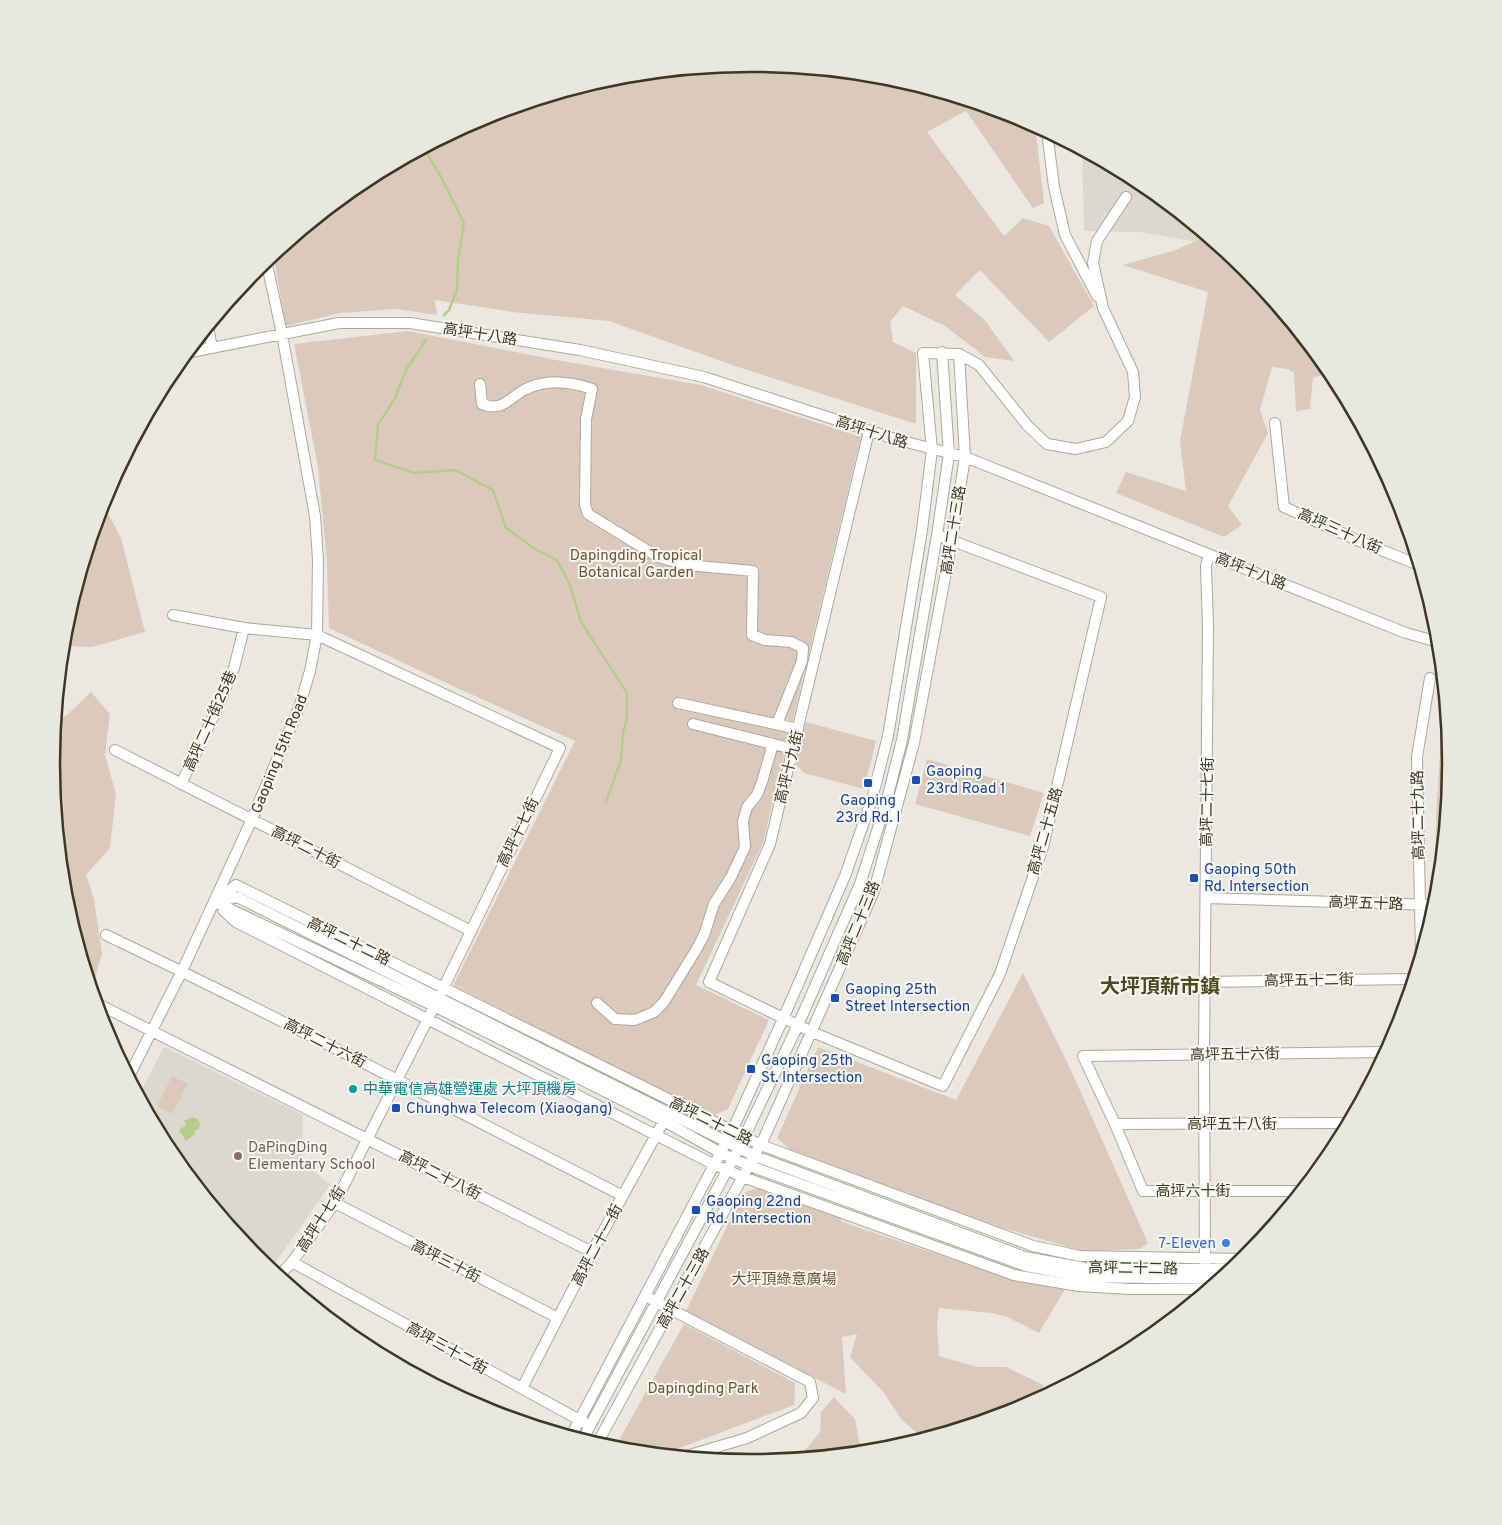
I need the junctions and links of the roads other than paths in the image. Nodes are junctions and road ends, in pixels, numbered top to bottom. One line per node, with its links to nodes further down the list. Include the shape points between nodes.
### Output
1 (1048, 139): 4 (street, via 1054,187 1066,235)
2 (1126, 197): 4 (street, via 1098,241 1093,263)
3 (268, 269): 6 (street, Gaoping 15th Road)
4 (1103, 308): 10 (street, via 1133,372 1135,397 1128,421 1106,442 1076,449 1047,444 978,366)
5 (209, 334): 7 (street)
6 (282, 334): 7 (street, 高坪十八路); 13 (street, 高坪十八路, via 339,323 410,323 580,350 704,378); 23 (street, Gaoping 15th Road, via 315,516)
7 (212, 348): 8 (street, 高坪十八路)
8 (196, 351)
9 (942, 352): 10 (street); 14 (street, 高坪二十三路, via 923,352); 15 (street, 高坪二十三路)
10 (959, 354): 16 (street, 高坪二十三路)
11 (480, 384): 28 (street, via 482,404 492,408 505,404 524,390 548,382 569,382 592,389 586,420 585,505 588,514 658,556 687,565 753,571 752,635 764,640 791,642 803,648 802,661)
12 (1275, 423): 20 (street, 高坪三十八街, via 1284,506)
13 (869, 431): 14 (street, 高坪十八路); 29 (street, 高坪十九街)
14 (932, 450): 15 (street, 高坪十八路); 49 (street, 高坪二十三路, via 888,736 874,790 845,876)
15 (949, 454): 16 (street, 高坪十八路); 17 (street, 高坪二十三路)
16 (965, 457): 18 (street, 高坪二十三路); 19 (street, 高坪十八路)
17 (937, 535): 18 (street, 高坪二十五路); 50 (street, 高坪二十三路, via 902,740 886,802 860,884)
18 (952, 540): 52 (street, 高坪二十三路, via 914,743 874,891); 52 (street, 高坪二十五路, via 1101,597 1043,846 1000,974 943,1086)
19 (1209, 554): 24 (street, 高坪十八路); 35 (street, 高坪二十七街, via 1206,566)
20 (1411, 561)
21 (173, 615): 22 (street, 高坪十七街)
22 (244, 628): 23 (street, 高坪十七街); 33 (street, 高坪二十街25巷, via 234,668)
23 (317, 635): 34 (street, Gaoping 15th Road, via 300,705); 39 (street, 高坪十七街, via 560,748)
24 (1431, 640)
25 (1430, 678): 37 (street, 高坪二十九路, via 1417,757)
26 (678, 703): 28 (street)
27 (693, 724): 30 (street)
28 (777, 724): 29 (street)
29 (798, 729): 31 (street, 高坪十九街)
30 (773, 744): 31 (street); 46 (street, via 757,795 747,807 743,820 745,847 714,904 704,935 664,1002 654,1012 635,1020 615,1019)
31 (794, 749): 49 (street, 高坪十九街, via 770,844 709,982)
32 (115, 750): 33 (street, 高坪二十街)
33 (181, 784): 34 (street, 高坪二十街)
34 (252, 819): 36 (street, Gaoping 15th Road); 39 (street, 高坪二十街)
35 (1206, 898): 37 (street, 高坪五十路); 44 (street, 高坪二十七街)
36 (215, 902): 42 (street, Gaoping 15th Road); 45 (street, 高坪二十二路); 45 (street, 高坪二十二路, via 236,885); 48 (street, 高坪二十二路, via 236,922)
37 (1420, 905): 38 (street, 高坪五十路); 40 (street, 高坪二十九路)
38 (1427, 905)
39 (471, 931): 45 (street, 高坪十七街)
40 (1421, 931)
41 (106, 935): 42 (street, 高坪二十六街)
42 (182, 971): 51 (street, Gaoping 15th Road); 57 (street, 高坪二十六街)
43 (1407, 978): 44 (street, 高坪五十二街)
44 (1205, 982): 54 (street, 高坪二十七街)
45 (439, 996): 48 (street, 高坪十七街); 58 (street, 高坪二十二路); 59 (street, 高坪二十二路)
46 (597, 1003)
47 (106, 1008): 51 (street, 高坪二十八街)
48 (427, 1019): 57 (street, 高坪十七街); 64 (street, 高坪二十二路)
49 (784, 1019): 50 (street, 高坪十九街); 63 (street, 高坪二十三路)
50 (798, 1025): 52 (street, 高坪十九街); 65 (street, 高坪二十三路)
51 (153, 1031): 56 (street, Gaoping 15th Road); 66 (street, 高坪二十八街)
52 (812, 1032): 68 (street, 高坪二十三路)
53 (1378, 1052): 54 (street, 高坪五十六街)
54 (1204, 1055): 55 (street, 高坪五十六街); 62 (street, 高坪二十七街)
55 (1083, 1056): 61 (street, 高坪六十街)
56 (132, 1070)
57 (397, 1080): 66 (street, 高坪十七街); 79 (street, 高坪二十六街)
58 (673, 1102): 59 (street, 高坪二十一街); 63 (street, 高坪二十二路)
59 (666, 1117): 64 (street, 高坪二十一街); 67 (street, 高坪二十二路); 70 (street, 高坪二十二路)
60 (1340, 1123): 62 (street, 高坪五十八街)
61 (1115, 1124): 62 (street, 高坪五十八街); 77 (street, 高坪六十街, via 1143,1191)
62 (1205, 1124): 77 (street, 高坪二十七街)
63 (732, 1132): 65 (street, 高坪二十二路); 67 (street, 高坪二十三路)
64 (657, 1135): 73 (street, 高坪二十二路); 79 (street, 高坪二十一街)
65 (744, 1137): 68 (street, 高坪二十二路); 69 (street, 高坪二十三路)
66 (368, 1139): 80 (street, 高坪十七街); 81 (street, 高坪二十八街)
67 (726, 1142): 69 (street, 高坪二十二路); 70 (street, 高坪二十三路)
68 (761, 1145): 71 (street, 高坪二十三路); 84 (street, 高坪二十二路, via 1033,1246)
69 (739, 1148): 71 (street, 高坪二十二路); 72 (street, 高坪二十三路)
70 (720, 1153): 72 (street, 高坪二十二路); 73 (street, 高坪二十三路)
71 (755, 1156): 74 (street, 高坪二十三路); 84 (street, 高坪二十二路, via 1025,1257 1090,1269)
72 (733, 1159): 74 (street, 高坪二十二路); 75 (street, 高坪二十三路)
73 (715, 1165): 75 (street, 高坪二十二路); 85 (street, 高坪二十三路)
74 (750, 1166): 76 (street, 高坪二十三路); 84 (street, 高坪二十二路, via 1026,1266 1085,1277)
75 (727, 1170): 76 (street, 高坪二十二路); 86 (street, 高坪二十三路)
76 (743, 1177): 84 (street, 高坪二十二路, via 1014,1275 1079,1286 1130,1289); 87 (street, 高坪二十三路)
77 (1205, 1191): 78 (street, 高坪六十街); 84 (street, 高坪二十七街)
78 (1293, 1191)
79 (623, 1196): 81 (street, 高坪二十一街)
80 (334, 1203): 82 (street, 高坪十七街); 88 (street, 高坪三十街)
81 (592, 1252): 88 (street, 高坪二十一街)
82 (292, 1262): 83 (street, 高坪十七街); 89 (street, 高坪三十二街)
83 (283, 1271)
84 (1206, 1279)
85 (645, 1296): 86 (street); 90 (street, 高坪二十三路)
86 (656, 1302): 87 (street); 91 (street, 高坪二十三路)
87 (671, 1310): 93 (street, 高坪二十三路); 96 (street, via 810,1382 813,1398 801,1413 746,1438)
88 (558, 1318): 89 (street, 高坪二十一街)
89 (522, 1388): 90 (street, 高坪三十二街)
90 (580, 1420): 91 (street, 高坪三十二街); 92 (street, 高坪二十三路)
91 (590, 1426): 93 (street, 高坪三十二街); 94 (street, 高坪二十三路)
92 (575, 1431)
93 (603, 1432): 95 (street, 高坪二十三路)
94 (586, 1433)
95 (601, 1437)
96 (701, 1452)

